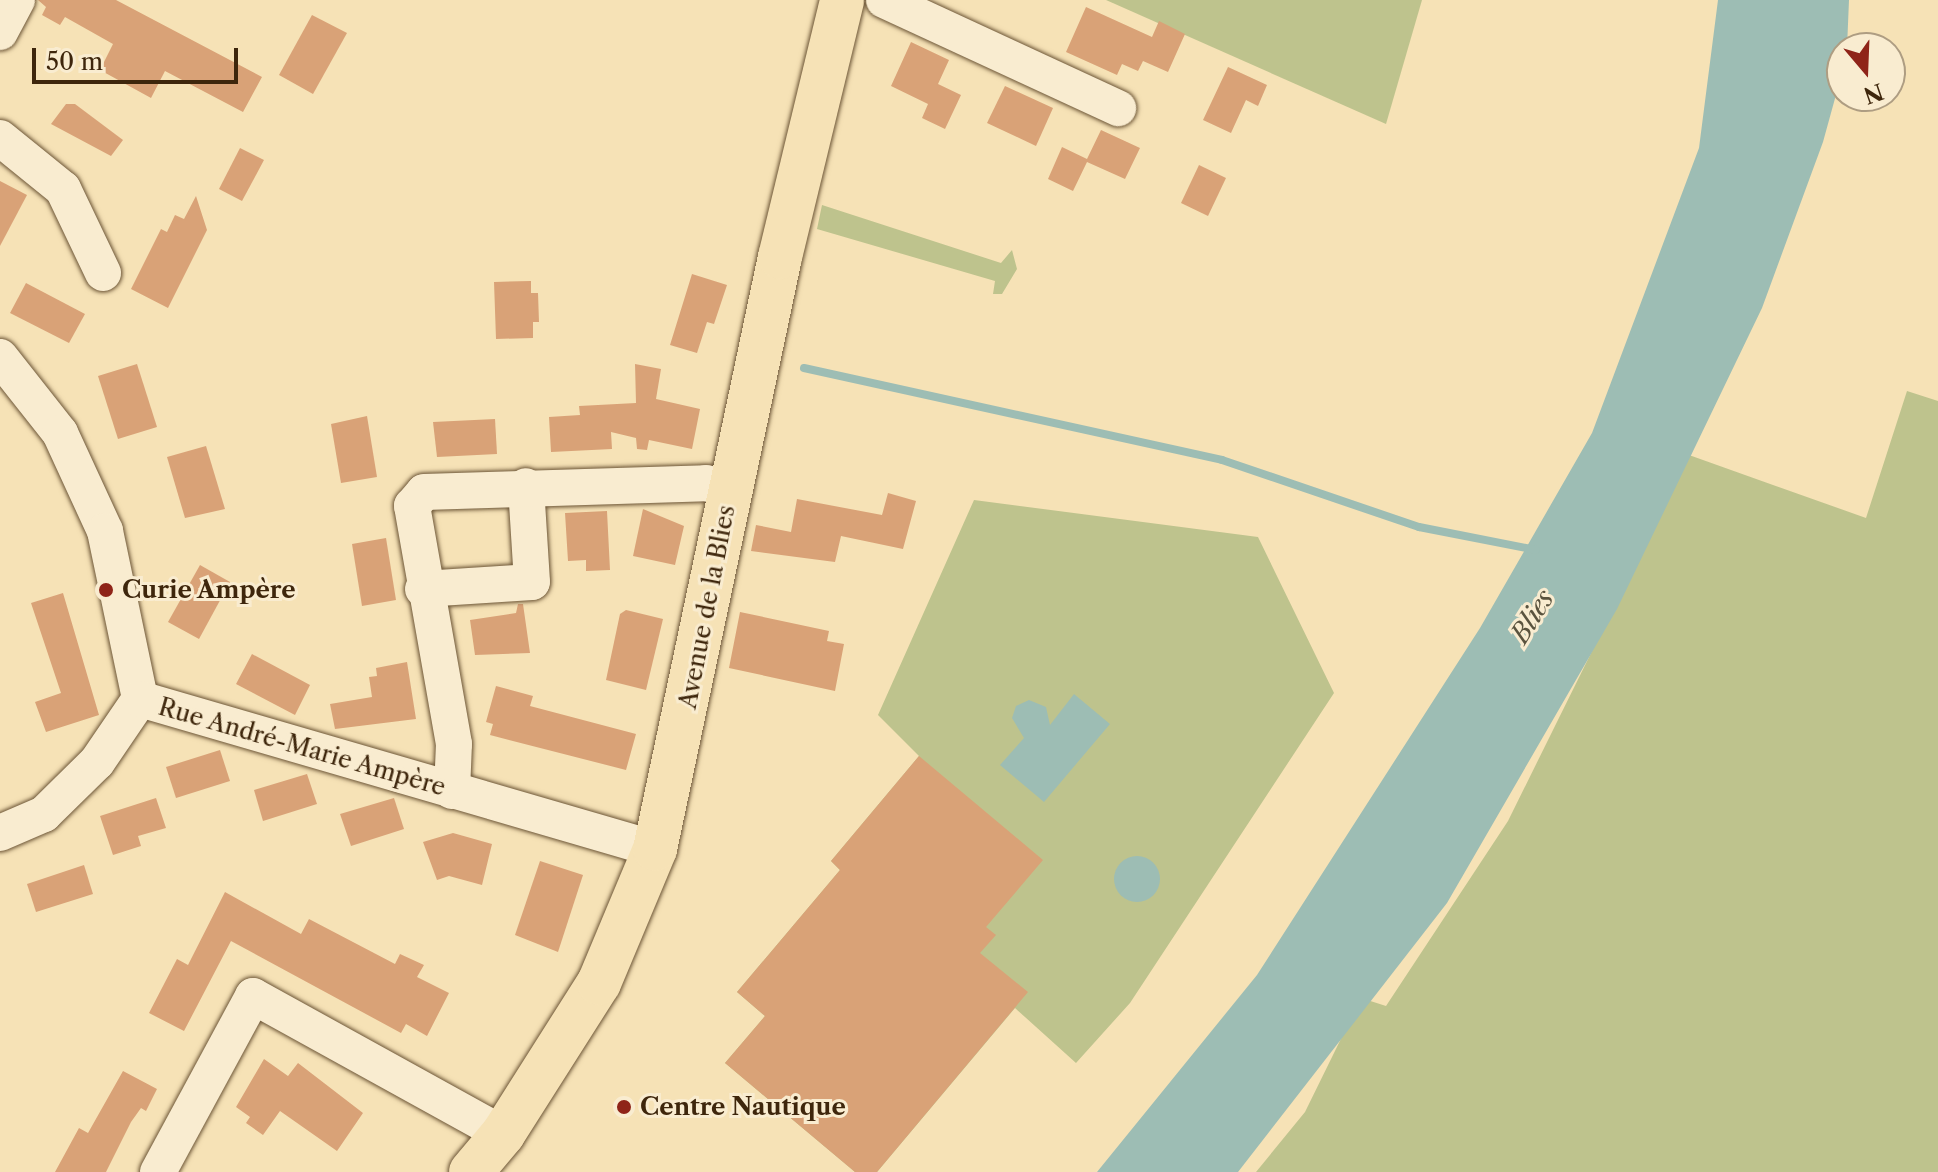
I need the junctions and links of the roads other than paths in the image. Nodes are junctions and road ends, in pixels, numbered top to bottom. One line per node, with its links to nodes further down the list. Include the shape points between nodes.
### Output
1 (17, 0): 4 (street)
2 (842, 0): 10 (main road, Avenue de la Blies)
3 (884, 0): 5 (street)
4 (0, 32)
5 (1118, 108)
6 (0, 138): 7 (street, via 63,189)
7 (103, 273)
8 (0, 357): 12 (street, via 60,433 105,531)
9 (526, 486): 10 (street, via 706,483); 11 (street, via 424,492 412,506); 11 (street, via 532,582)
10 (730, 489): 15 (main road, Avenue de la Blies)
11 (423, 589): 13 (street, via 454,744)
12 (140, 699): 13 (street, Rue André-Marie Ampère); 14 (street, Rue André-Marie Ampère, via 97,762 44,814)
13 (452, 791): 15 (street, Rue André-Marie Ampère)
14 (0, 833)
15 (655, 849): 16 (main road, Avenue de la Blies, via 599,983)
16 (503, 1134): 17 (street, via 253,996); 18 (main road, Avenue de la Blies)
17 (158, 1172)
18 (471, 1172)

